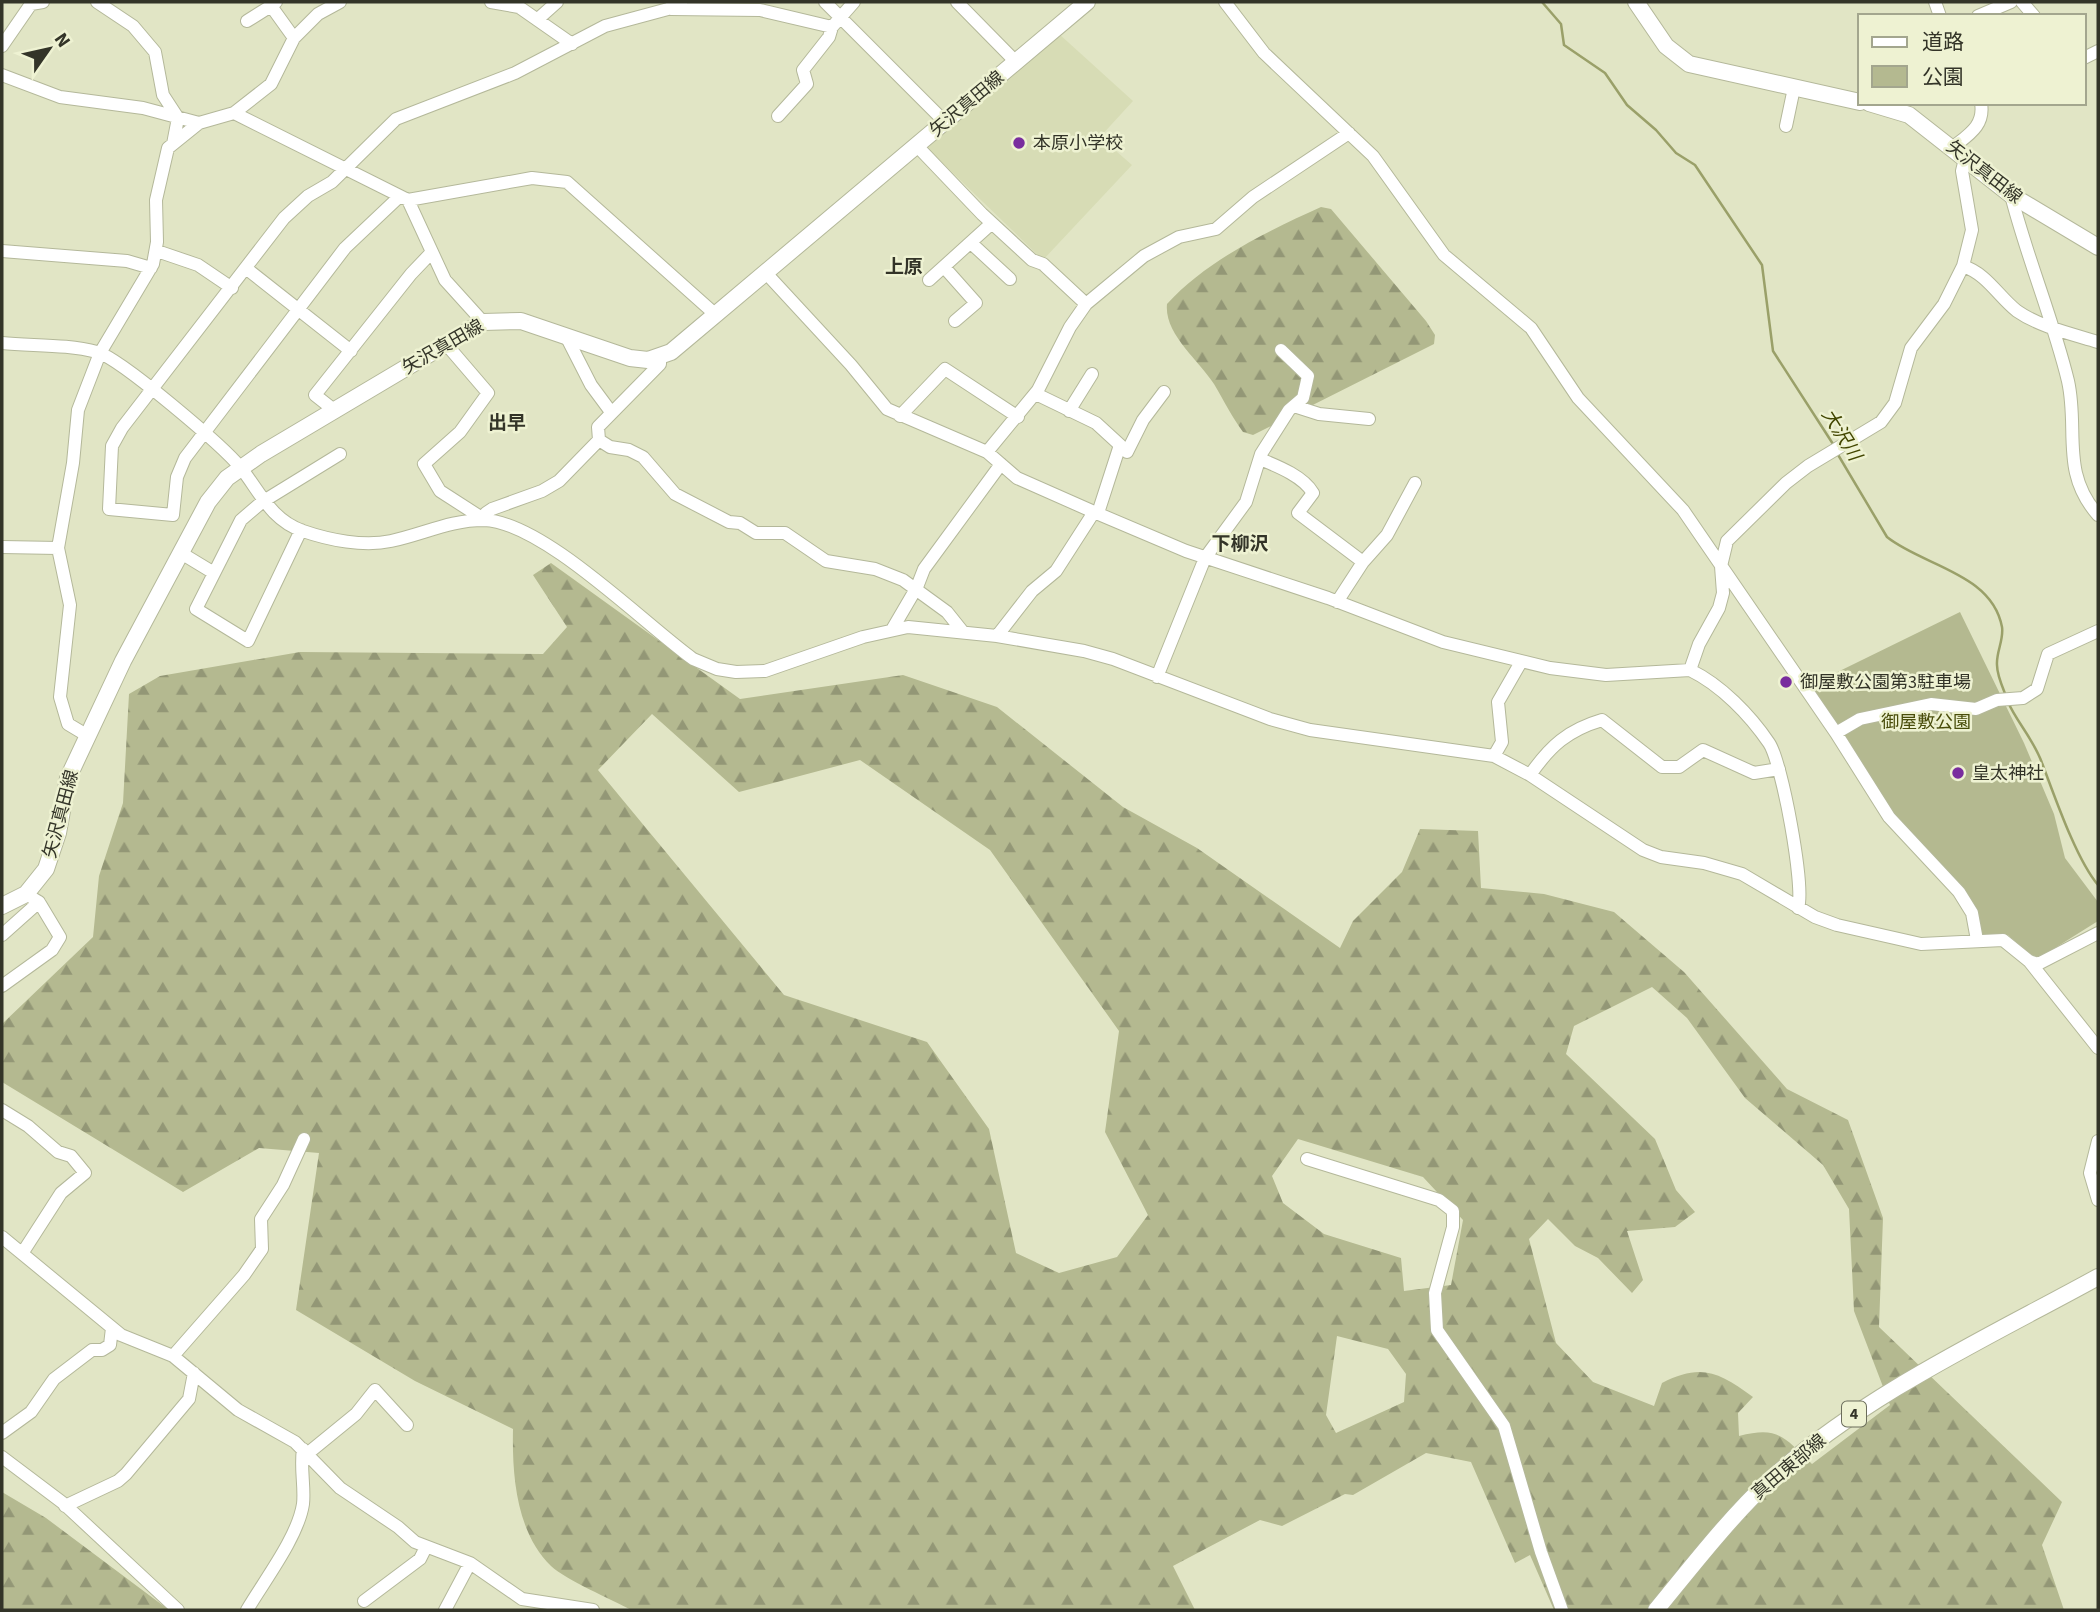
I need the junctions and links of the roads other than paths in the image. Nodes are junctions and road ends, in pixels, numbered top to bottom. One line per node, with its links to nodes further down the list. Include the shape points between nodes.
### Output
1 (43, 2): 22 (street, via 30,4)
2 (97, 2): 26 (street, via 133,26 155,52)
3 (340, 2): 20 (street, via 318,14)
4 (491, 2): 17 (street, via 519,7)
5 (556, 2): 17 (street)
6 (681, 2): 15 (street)
7 (825, 2): 19 (street)
8 (854, 2): 19 (street)
9 (957, 2): 23 (street)
10 (1087, 2): 23 (main road, 矢沢真田線)
11 (1226, 2): 38 (street, via 1264,53)
12 (1636, 2): 25 (main road, via 1666,46 1689,64)
13 (2011, 2): 16 (street)
14 (274, 4): 18 (street); 20 (street)
15 (668, 9): 19 (street, via 760,10); 21 (street, via 605,26)
16 (1983, 14)
17 (538, 19): 21 (street)
18 (247, 20)
19 (836, 23): 33 (street, via 803,70 807,84); 35 (street)
20 (294, 38): 32 (street, via 271,84)
21 (572, 44): 43 (street, via 503,79 405,114)
22 (2, 46)
23 (1017, 63): 35 (main road, 矢沢真田線)
24 (2, 75): 30 (street, via 60,97)
25 (1794, 88): 27 (main road); 37 (street)
26 (163, 89): 30 (street); 34 (street)
27 (1858, 102)
28 (1883, 105): 31 (main road, 矢沢真田線)
29 (1981, 105): 41 (street, via 1976,130)
30 (144, 108): 34 (street)
31 (1911, 109): 41 (main road, 矢沢真田線)
32 (234, 113): 36 (street); 43 (street)
33 (778, 116)
34 (178, 118): 36 (street); 39 (street)
35 (944, 121): 40 (main road, 矢沢真田線)
36 (199, 123): 39 (street)
37 (1786, 126)
38 (1349, 133): 60 (street, via 1253,197 1216,229 1179,237 1144,256); 104 (street, via 1373,156 1444,255 1531,328 1578,398 1683,510)
39 (173, 144): 50 (street, via 164,158 156,200)
40 (918, 146): 46 (street); 56 (main road, 矢沢真田線)
41 (1952, 148): 42 (main road, 矢沢真田線)
42 (1965, 159): 44 (main road, 矢沢真田線); 52 (street, via 1962,171 1972,230)
43 (342, 169): 45 (street); 55 (street, via 284,218)
44 (2011, 195): 48 (main road, 矢沢真田線); 65 (street)
45 (404, 199): 51 (street); 61 (street, via 345,248); 62 (street, via 532,178 567,182)
46 (992, 223): 47 (street); 60 (street)
47 (971, 243): 53 (street); 57 (street)
48 (2098, 247)
49 (2, 251): 54 (street, via 127,261)
50 (157, 251): 54 (street); 59 (street, via 198,265)
51 (431, 253): 64 (street, via 445,280); 71 (street)
52 (1963, 266): 65 (street, via 1980,275 2019,312); 104 (street, via 1944,304 1912,348 1888,414 1786,483 1727,541)
53 (944, 267): 58 (street); 63 (street, via 976,303)
54 (151, 268): 72 (street)
55 (247, 269): 59 (street); 61 (street)
56 (765, 272): 62 (main road, 矢沢真田線); 82 (street, via 887,409)
57 (1010, 279)
58 (929, 280)
59 (232, 288): 75 (street)
60 (1086, 304): 77 (street)
61 (297, 310): 71 (street); 85 (street)
62 (716, 315): 73 (main road, 矢沢真田線)
63 (955, 321)
64 (483, 322): 66 (main road, 矢沢真田線, via 521,321); 69 (main road, 矢沢真田線)
65 (2050, 326): 67 (street); 96 (street, via 2071,400 2075,471)
66 (566, 336): 73 (main road, 矢沢真田線, via 630,358); 81 (street)
67 (2098, 342)
68 (2, 343): 72 (street)
69 (446, 344): 79 (main road, 矢沢真田線); 97 (street, via 488,393 460,432 424,464 440,491)
70 (1281, 350): 78 (street, via 1308,376 1303,398)
71 (351, 351): 79 (street, via 316,395)
72 (100, 353): 75 (street); 100 (street, via 78,411)
73 (660, 358): 81 (street, via 660,364)
74 (1092, 374): 80 (street)
75 (152, 390): 85 (street); 85 (street, via 112,446 109,509 173,515 177,477)
76 (1164, 392): 87 (street, via 1127,452)
77 (1035, 394): 80 (street); 83 (street)
78 (1294, 406): 84 (street, via 1319,414); 90 (street)
79 (334, 410): 92 (main road, 矢沢真田線)
80 (1069, 411): 87 (street, via 1096,423)
81 (611, 412): 86 (street, via 598,427)
82 (900, 416): 83 (street, via 945,369); 88 (street)
83 (1018, 417): 88 (street)
84 (1369, 419)
85 (203, 434): 92 (street)
86 (598, 440): 97 (street, via 559,481 492,509); 106 (street, via 643,457 676,494 729,522 756,533 785,533 826,561 874,569)
87 (1120, 445): 95 (street)
88 (987, 452): 91 (street)
89 (340, 454): 94 (street)
90 (1260, 459): 102 (street, via 1246,502); 103 (street, via 1310,488 1313,493 1298,513)
91 (1001, 464): 95 (street, via 1017,478); 106 (street, via 924,569)
92 (241, 468): 94 (street); 101 (main road, 矢沢真田線, via 213,495)
93 (1415, 483): 103 (street, via 1387,535)
94 (262, 502): 98 (street); 105 (street, via 241,520)
95 (1096, 513): 102 (street); 111 (street, via 1056,571 1032,591)
96 (2098, 515)
97 (485, 520): 98 (street, via 448,523 373,543); 108 (street, via 515,526 550,545 693,659 717,668 765,671)
98 (302, 530): 105 (street, via 248,641 196,609)
99 (2, 547): 100 (street)
100 (58, 548): 116 (street, via 71,605 60,697 68,724)
101 (181, 553): 105 (street); 116 (main road, 矢沢真田線)
102 (1205, 558): 107 (street); 114 (street)
103 (1363, 562): 107 (street)
104 (1721, 566): 113 (street, via 1719,607); 115 (street)
105 (214, 573)
106 (917, 587): 108 (street); 110 (street, via 956,620)
107 (1337, 602): 112 (street, via 1443,642)
108 (893, 628): 110 (street)
109 (2098, 631): 115 (street, via 2055,649 2044,661 2037,689 2023,698 1970,710 1923,706 1860,719)
110 (963, 632): 111 (street)
111 (997, 636): 114 (street, via 1084,651)
112 (1521, 662): 113 (street, via 1606,674); 117 (street, via 1498,702 1502,742)
113 (1690, 670): 118 (street, via 1718,688 1771,744)
114 (1157, 677): 117 (street, via 1310,730)
115 (1836, 733): 125 (street, via 1889,817 1959,892 1972,913)
116 (88, 736): 120 (main road, 矢沢真田線, via 68,778 58,834)
117 (1494, 756): 119 (street)
118 (1779, 769): 119 (street, via 1754,773 1703,750 1679,767 1662,767 1602,720 1563,735); 122 (street, via 1801,887)
119 (1530, 775): 122 (street, via 1643,850 1742,874)
120 (32, 898): 121 (main road, 矢沢真田線); 124 (street); 127 (street, via 61,937 52,950)
121 (2, 906)
122 (1798, 908): 125 (street, via 1836,925 1921,944)
123 (2098, 933): 126 (street, via 2047,962)
124 (2, 935)
125 (1977, 940): 126 (street, via 2003,940)
126 (2028, 961): 128 (street)
127 (2, 986)
128 (2098, 1048)
129 (2, 1110): 136 (street, via 58,1153 71,1156 85,1173 61,1193)
130 (304, 1139): 139 (street, via 261,1219 262,1249)
131 (2098, 1141): 133 (street)
132 (1307, 1159): 153 (street, via 1439,1200 1453,1211 1435,1293 1437,1330 1504,1426)
133 (2094, 1173): 134 (street)
134 (2098, 1200)
135 (2, 1237): 136 (street)
136 (23, 1252): 138 (street)
137 (2098, 1278): 154 (main road, 真田東部線 / 4, via 1891,1391 1806,1449 1740,1509)
138 (112, 1328): 139 (street); 142 (street, via 110,1345 92,1350 54,1378 31,1412)
139 (173, 1356): 140 (street)
140 (194, 1373): 143 (street, via 238,1410); 145 (street, via 189,1399 126,1474)
141 (408, 1425): 143 (street, via 375,1390 356,1413)
142 (2, 1433)
143 (305, 1452): 146 (street, via 340,1488); 150 (street, via 300,1471 303,1504 282,1554)
144 (2, 1457): 145 (street)
145 (65, 1506): 149 (street)
146 (426, 1546): 147 (street); 148 (street, via 420,1559)
147 (470, 1563): 151 (street); 152 (street, via 522,1599)
148 (364, 1601)
149 (178, 1610)
150 (247, 1610)
151 (445, 1610)
152 (593, 1610)
153 (1562, 1610)
154 (1656, 1610)

